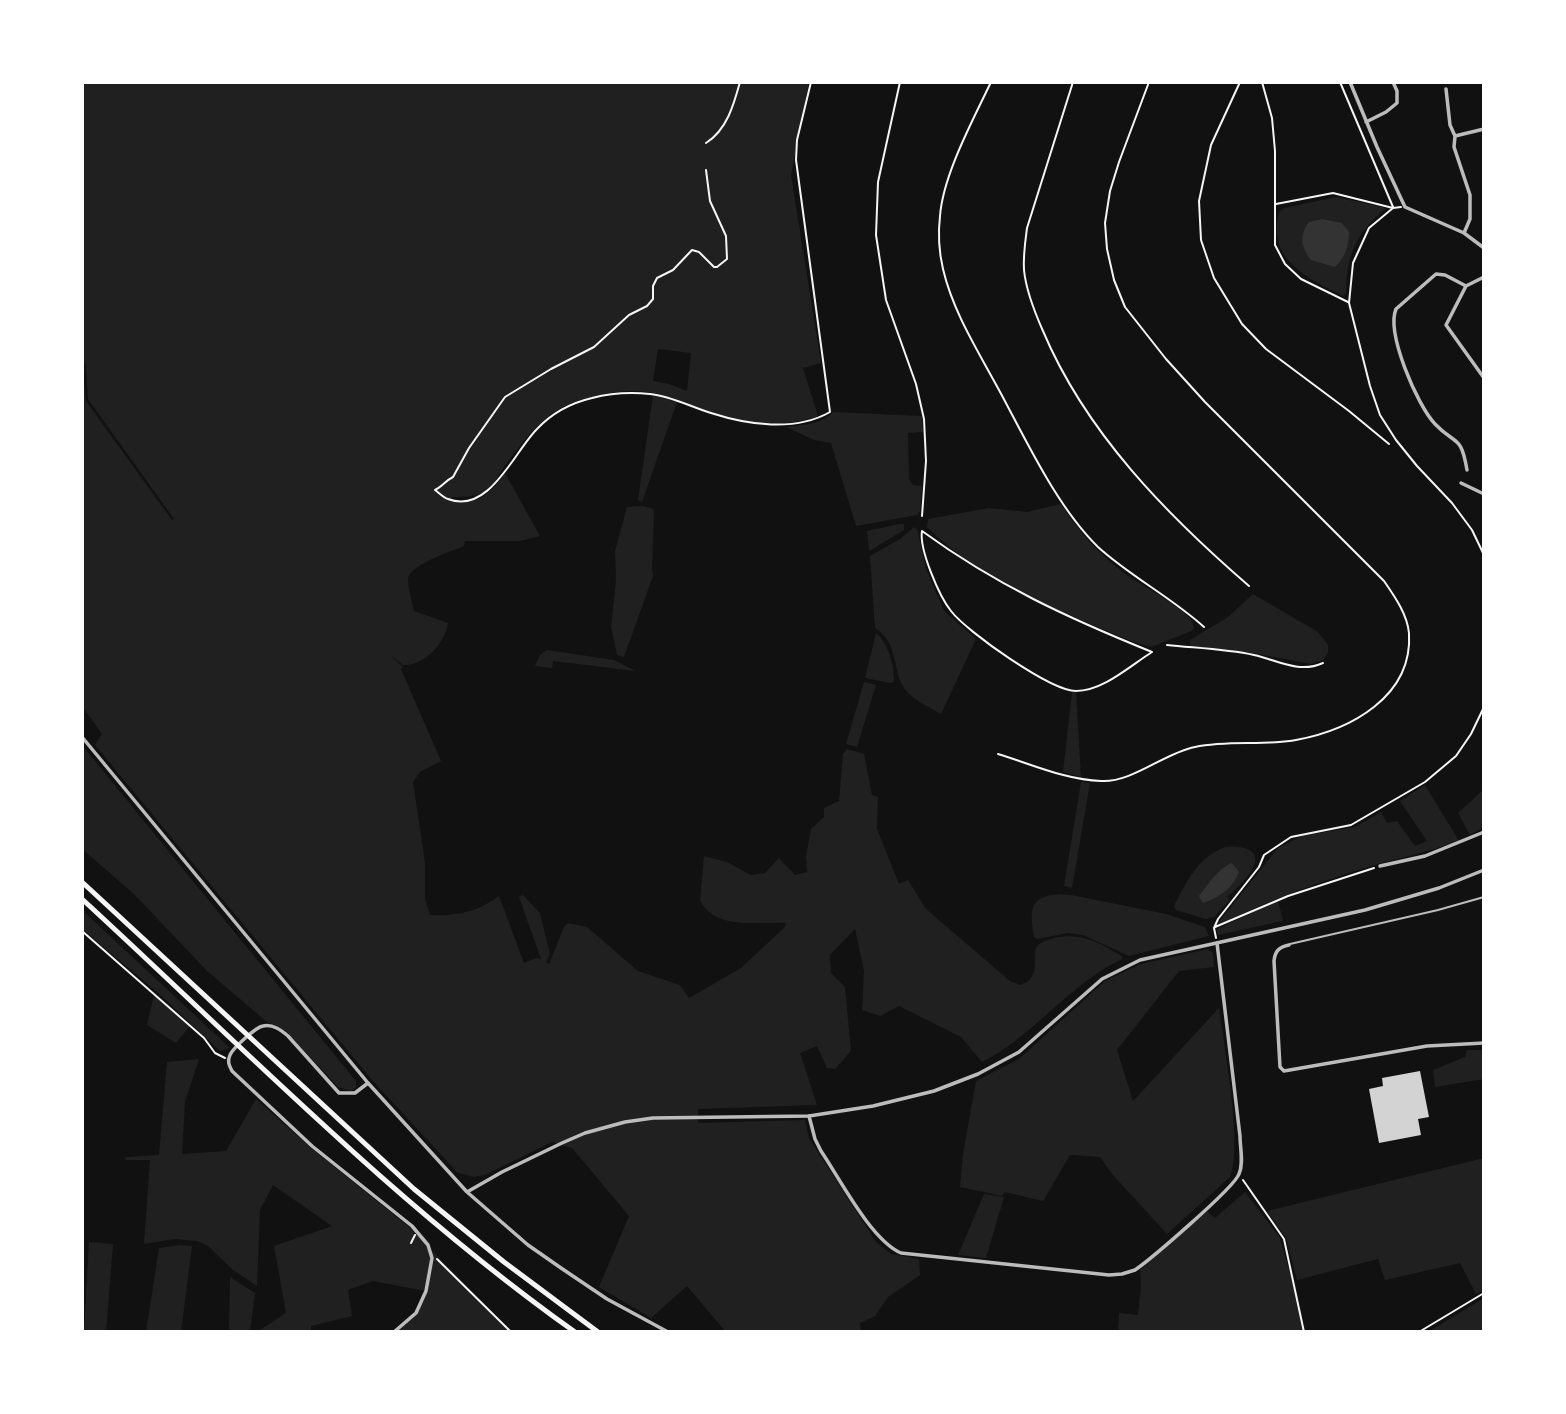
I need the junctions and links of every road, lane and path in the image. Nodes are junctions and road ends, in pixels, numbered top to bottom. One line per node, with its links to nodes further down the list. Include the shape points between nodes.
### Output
1 (740, 82): 16 (path, via 734,106 716,137)
2 (811, 82): 17 (path, via 796,160 830,412 814,420 779,425 747,423 650,394 592,398 550,416 487,494 474,500 448,499 435,490 455,474 505,397 594,347 629,315 647,306 657,278 673,270 692,250 714,267 727,259 726,236 710,201)
3 (900, 82): 30 (path, via 878,182 876,234 886,300 925,419)
4 (991, 82): 34 (path, via 943,195 940,244 951,294 1027,440 1080,528 1123,569 1183,607)
5 (1073, 82): 33 (path, via 1023,250 1035,314 1064,375 1114,450 1181,525)
6 (1149, 82): 39 (path, via 1119,162 1105,223 1114,280 1125,307 1206,402 1384,581 1401,607 1409,633 1406,661 1396,685 1367,714 1330,733 1293,741 1193,747 1117,780 1101,782)
7 (1240, 82): 26 (path, via 1211,145 1199,201 1200,240 1214,278 1242,324 1266,349)
8 (1262, 82): 18 (path, via 1272,118)
9 (1340, 82): 19 (path)
10 (1350, 82): 13 (street)
11 (1393, 82): 13 (street, via 1397,103)
12 (1446, 89): 15 (street)
13 (1366, 122): 20 (street, via 1405,207)
14 (1484, 129): 15 (street)
15 (1455, 136): 20 (street, via 1454,147 1470,195 1470,219)
16 (706, 143)
17 (706, 170)
18 (1274, 205): 19 (path, via 1333,193); 24 (path, via 1275,244 1285,264 1301,279)
19 (1393, 208): 24 (path, via 1369,228 1353,262)
20 (1464, 233): 21 (street)
21 (1484, 248)
22 (1484, 277): 23 (street)
23 (1466, 286): 25 (street, via 1446,325); 27 (street, via 1436,274 1396,309 1393,317 1409,383 1435,424 1458,441)
24 (1349, 303): 32 (path, via 1380,415 1404,451 1452,503)
25 (1484, 378)
26 (1389, 444)
27 (1467, 470)
28 (1461, 483): 29 (street)
29 (1484, 494)
30 (922, 516)
31 (922, 531): 31 (path, via 925,554 951,611 977,635 1058,687 1077,691 1099,685 1152,652 1014,590 965,563)
32 (1484, 555)
33 (1249, 586)
34 (1204, 627)
35 (1167, 645): 36 (path, via 1253,655 1298,667)
36 (1322, 663)
37 (1484, 706): 46 (path, via 1456,755 1425,782 1351,825 1291,837 1264,855)
38 (82, 737): 52 (street)
39 (998, 754)
40 (1484, 832): 41 (street, via 1425,856)
41 (1380, 866): 46 (path, via 1288,896)
42 (1484, 870): 48 (street, via 1365,910)
43 (82, 882): 61 (highway, via 414,1189)
44 (1484, 897): 49 (lane)
45 (82, 899): 60 (highway, via 340,1141 437,1226)
46 (1214, 928): 48 (path)
47 (82, 931): 51 (path)
48 (1217, 943): 53 (street, via 1119,969 1074,1001 1019,1052 978,1074 906,1099); 54 (street, via 1240,1136)
49 (1289, 945): 50 (street, via 1275,953 1274,961 1283,1071 1427,1046)
50 (1484, 1042)
51 (228, 1060): 52 (street, via 255,1030 267,1025 288,1036 339,1093 355,1093); 56 (street, via 232,1071 312,1146 412,1226)
52 (368, 1083): 55 (street)
53 (810, 1116): 54 (street, via 821,1151 866,1220 881,1240 901,1253 1122,1274 1146,1262); 55 (street, via 625,1122 562,1143)
54 (1239, 1176): 63 (path, via 1284,1239)
55 (467, 1192): 62 (street, via 561,1268)
56 (432, 1258): 58 (street, via 416,1313); 59 (path, via 449,1269)
57 (1484, 1293): 64 (path)
58 (394, 1332)
59 (511, 1332)
60 (575, 1332)
61 (598, 1332)
62 (668, 1332)
63 (1304, 1332)
64 (1419, 1332)

